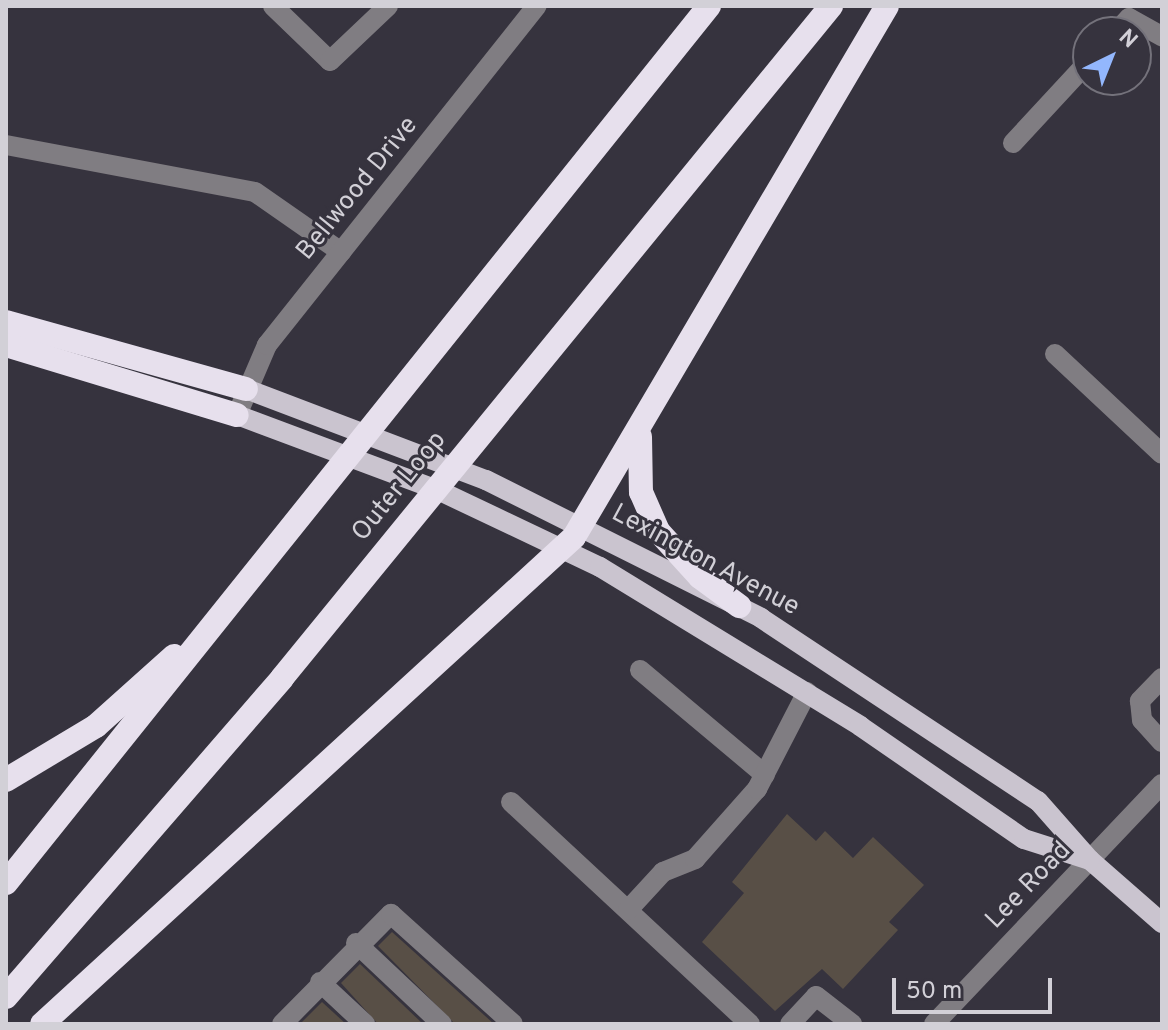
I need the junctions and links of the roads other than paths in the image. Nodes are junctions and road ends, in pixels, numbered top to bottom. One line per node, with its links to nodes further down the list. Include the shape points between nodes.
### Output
1 (273, 6): 2 (street, via 330,61)
2 (388, 6)
3 (537, 6): 10 (street, Bellwood Drive)
4 (709, 6): 20 (highway)
5 (831, 6): 36 (highway, Outer Loop, via 405,524)
6 (887, 6): 16 (highway)
7 (1072, 79): 8 (street)
8 (1013, 143)
9 (6, 145): 10 (street, via 255,192)
10 (341, 252): 14 (street, Bellwood Drive, via 267,345)
11 (6, 322): 14 (highway)
12 (6, 345): 15 (highway)
13 (1055, 354): 17 (street)
14 (246, 389): 15 (street, Bellwood Drive); 18 (main road, Lexington Avenue, via 411,448)
15 (237, 415): 19 (main road, Lexington Avenue, via 401,475)
16 (646, 418): 18 (highway); 21 (highway, via 637,462 648,512 681,559)
17 (1162, 454)
18 (583, 525): 19 (highway); 21 (main road, Lexington Avenue)
19 (564, 548): 24 (main road, Lexington Avenue); 38 (highway)
20 (250, 582): 27 (highway, via 96,726); 31 (highway)
21 (739, 606): 30 (main road, Lexington Avenue, via 1009,779 1059,820)
22 (640, 670): 26 (street)
23 (1162, 678): 25 (street, via 1140,701 1142,720)
24 (807, 692): 26 (street); 30 (main road, Lexington Avenue, via 1024,839)
25 (1162, 742)
26 (765, 775): 32 (street, via 695,859 663,872)
27 (6, 780)
28 (1162, 784): 30 (street, Lee Road)
29 (511, 802): 32 (street)
30 (1090, 860): 33 (main road, Lexington Avenue); 45 (street, Lee Road)
31 (6, 883)
32 (628, 910): 42 (street)
33 (1162, 923)
34 (356, 943): 35 (street); 40 (street); 41 (street, via 380,916 401,918)
35 (320, 982): 37 (street); 39 (street)
36 (6, 997)
37 (284, 1023)
38 (42, 1024)
39 (365, 1024)
40 (442, 1024)
41 (513, 1024)
42 (750, 1024)
43 (790, 1024): 44 (street, via 816,996)
44 (852, 1024)
45 (934, 1024)

